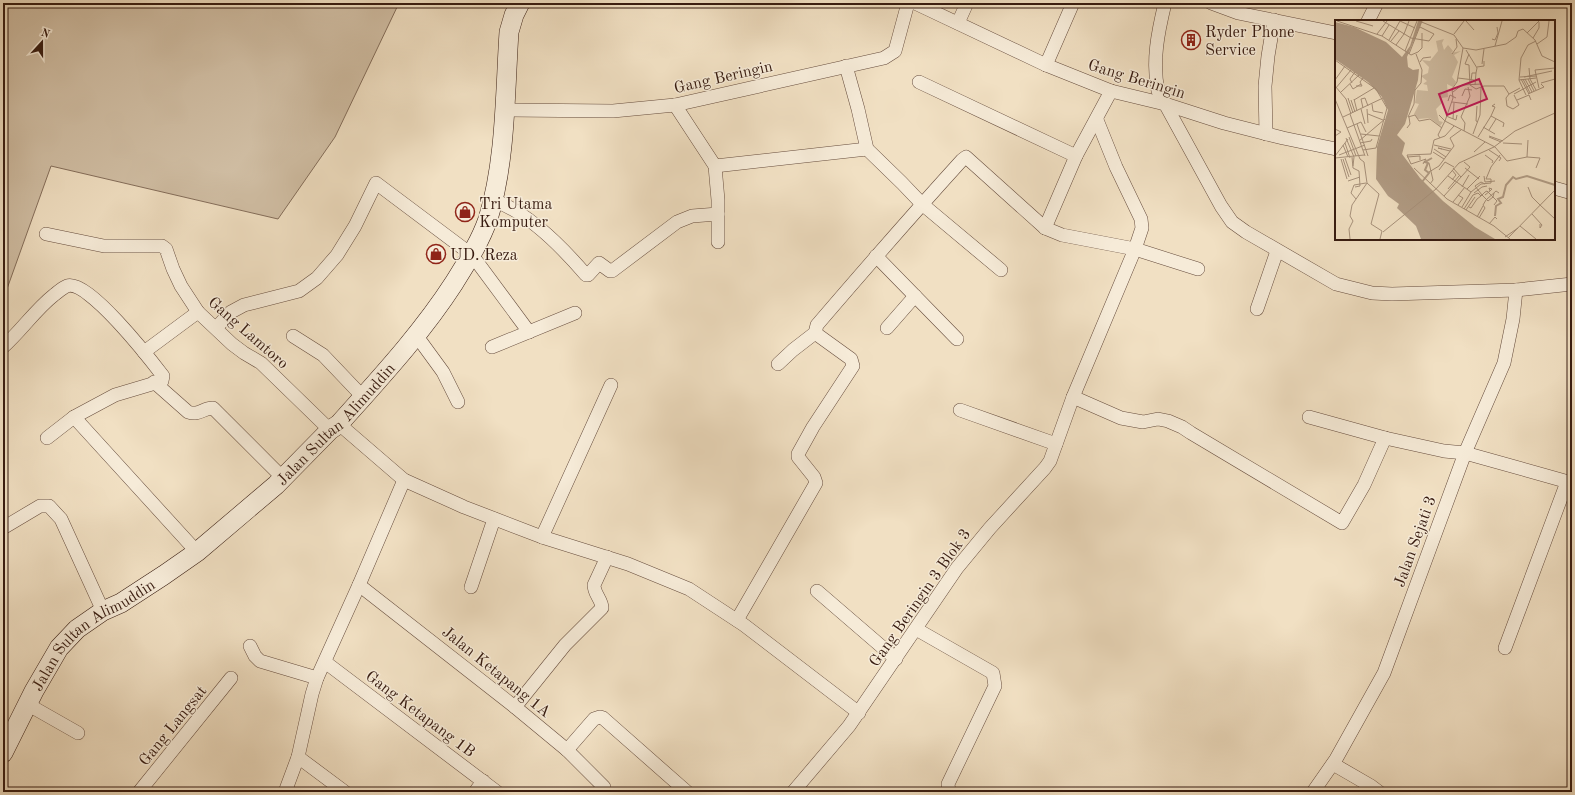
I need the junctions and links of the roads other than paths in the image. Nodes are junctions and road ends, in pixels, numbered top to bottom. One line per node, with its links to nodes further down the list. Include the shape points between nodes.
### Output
1 (520, 3): 19 (main road, Jalan Sultan Alimuddin, via 509,32)
2 (908, 3): 14 (street, Gang Beringin, via 895,51 884,58)
3 (915, 3): 11 (street, Gang Beringin)
4 (967, 3): 11 (street)
5 (1074, 3): 13 (street)
6 (1165, 3): 17 (street, via 1155,60 1158,91)
7 (1212, 3): 9 (street, via 1238,13)
8 (1377, 3): 10 (street)
9 (1274, 20): 12 (street); 21 (street, via 1266,79)
10 (1368, 20)
11 (958, 23): 13 (street, Gang Beringin)
12 (1335, 33)
13 (1046, 65): 16 (street, Gang Beringin)
14 (846, 66): 18 (street, Gang Beringin); 23 (street)
15 (919, 82): 24 (street)
16 (1111, 91): 17 (street, Gang Beringin); 20 (street)
17 (1165, 104): 21 (street, Gang Beringin); 35 (street, via 1232,222)
18 (675, 105): 19 (street, Gang Beringin, via 613,111); 25 (street)
19 (504, 110): 28 (main road, Jalan Sultan Alimuddin)
20 (1097, 120): 24 (street); 34 (street, Gang Beringin 3 Blok 3, via 1141,219 1142,228)
21 (1266, 134): 22 (street, Gang Beringin)
22 (1335, 149)
23 (867, 150): 25 (street); 29 (street)
24 (1076, 156): 31 (street)
25 (715, 166): 30 (street)
26 (1555, 188): 27 (street)
27 (1572, 193)
28 (493, 200): 30 (street, via 504,204 536,226 586,275 599,263 612,271 677,222 692,216); 36 (main road, Jalan Sultan Alimuddin)
29 (922, 204): 31 (street, via 966,157); 37 (street); 39 (street)
30 (718, 214): 33 (street)
31 (1045, 228): 34 (street, via 1062,235)
32 (46, 234): 44 (street, Gang Lamtoro, via 104,246 166,248 181,286)
33 (718, 242)
34 (1135, 249): 38 (street); 60 (street, Gang Beringin 3 Blok 3)
35 (1277, 251): 41 (street, via 1336,284 1372,292 1392,294); 43 (street)
36 (472, 255): 46 (street, via 376,183 356,226 337,255 317,278 299,291 244,305 230,312); 48 (street); 50 (main road, Jalan Sultan Alimuddin)
37 (876, 256): 42 (street); 49 (street, via 817,325)
38 (1198, 269)
39 (1001, 270)
40 (1572, 284): 41 (street)
41 (1516, 290): 69 (street, Jalan Sejati 3, via 1504,363)
42 (915, 296): 47 (street); 52 (street)
43 (1257, 309)
44 (198, 312): 46 (street, Gang Lamtoro); 55 (street)
45 (575, 313): 48 (street)
46 (216, 328): 65 (street, Gang Lamtoro)
47 (887, 328)
48 (529, 332): 54 (street)
49 (815, 333): 56 (street); 82 (street, via 851,358 853,366 798,454 816,483)
50 (416, 335): 59 (main road, Jalan Sultan Alimuddin); 61 (street, via 443,372)
51 (293, 336): 59 (street, via 323,355)
52 (956, 339)
53 (3, 347): 55 (street, via 42,304 69,285 91,296 107,310)
54 (492, 347)
55 (144, 352): 57 (street, via 163,376 162,381)
56 (778, 364)
57 (154, 382): 63 (street, via 115,395); 70 (street, via 188,412 199,414 213,408)
58 (611, 385): 75 (street)
59 (363, 396): 65 (main road, Jalan Sultan Alimuddin)
60 (1074, 397): 67 (street, via 1121,418 1143,422 1168,421 1182,427 1342,523 1364,485); 68 (street, Gang Beringin 3 Blok 3)
61 (458, 402)
62 (960, 410): 68 (street)
63 (74, 417): 66 (street); 76 (street)
64 (1309, 417): 67 (street)
65 (335, 427): 70 (main road, Jalan Sultan Alimuddin); 71 (street, Gang Lamtoro)
66 (47, 438)
67 (1385, 438): 69 (street)
68 (1056, 444): 83 (street, Gang Beringin 3 Blok 3, via 1045,468 957,568)
69 (1465, 453): 72 (street); 97 (street, Jalan Sejati 3, via 1384,673)
70 (283, 478): 76 (main road, Jalan Sultan Alimuddin)
71 (404, 480): 73 (street, Gang Lamtoro); 78 (street)
72 (1569, 482): 85 (street)
73 (494, 518): 75 (street, Gang Lamtoro); 79 (street)
74 (3, 528): 81 (street, via 40,506 49,506 61,519)
75 (542, 537): 77 (street, Gang Lamtoro)
76 (197, 552): 81 (main road, Jalan Sultan Alimuddin, via 121,603)
77 (607, 557): 82 (street, Gang Lamtoro, via 690,589); 91 (street, via 594,586 602,608 565,645)
78 (359, 585): 87 (street); 91 (street, Jalan Ketapang 1A)
79 (470, 587)
80 (817, 591): 86 (street)
81 (103, 611): 90 (main road, Jalan Sultan Alimuddin, via 77,629 59,648)
82 (737, 620): 92 (street, Gang Lamtoro)
83 (916, 629): 86 (street, Gang Beringin 3 Blok 3); 107 (street, via 993,673 995,686 948,784)
84 (250, 646): 89 (street, via 260,661)
85 (1505, 648)
86 (896, 659): 92 (street, Gang Beringin 3 Blok 3)
87 (325, 662): 89 (street); 98 (street, Gang Ketapang 1B)
88 (231, 678): 99 (street, Gang Langsat)
89 (317, 678): 96 (street)
90 (27, 704): 93 (street); 95 (main road, Jalan Sultan Alimuddin)
91 (516, 707): 94 (street, Jalan Ketapang 1A)
92 (859, 713): 106 (street, Gang Beringin 3 Blok 3)
93 (78, 733)
94 (567, 750): 104 (street, Jalan Ketapang 1A, via 604,787); 105 (street, via 594,719 603,718)
95 (3, 753)
96 (298, 757): 100 (street); 101 (street)
97 (1333, 764): 108 (street, Jalan Sejati 3); 109 (street)
98 (483, 781): 102 (street); 103 (street, Gang Ketapang 1B)
99 (139, 792)
100 (285, 792)
101 (345, 792)
102 (475, 792)
103 (497, 792)
104 (605, 792)
105 (687, 792)
106 (793, 792)
107 (948, 792)
108 (1313, 792)
109 (1379, 792)

